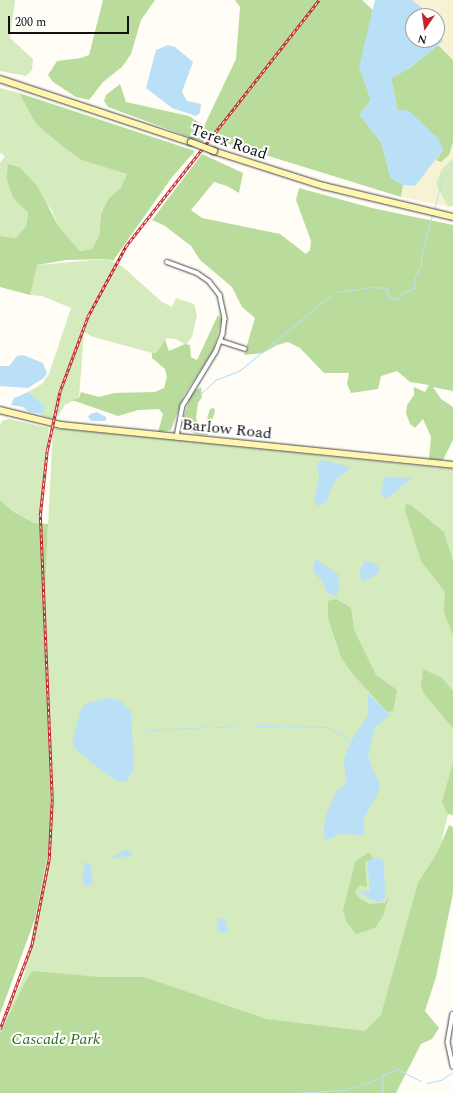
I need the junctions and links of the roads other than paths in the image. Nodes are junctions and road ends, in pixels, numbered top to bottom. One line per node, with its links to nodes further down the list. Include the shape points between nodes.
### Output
1 (0, 79): 2 (main road, Terex Road, bridge, via 324,186)
2 (453, 217)
3 (167, 262): 4 (street, via 199,274 218,291 225,318)
4 (221, 341): 5 (street); 7 (street, via 212,361 186,397 180,413)
5 (245, 349)
6 (0, 410): 7 (main road, Barlow Road, via 51,423)
7 (177, 437): 8 (main road, Barlow Road)
8 (453, 465)
9 (453, 1014): 10 (street, via 448,1042)
10 (453, 1066)

